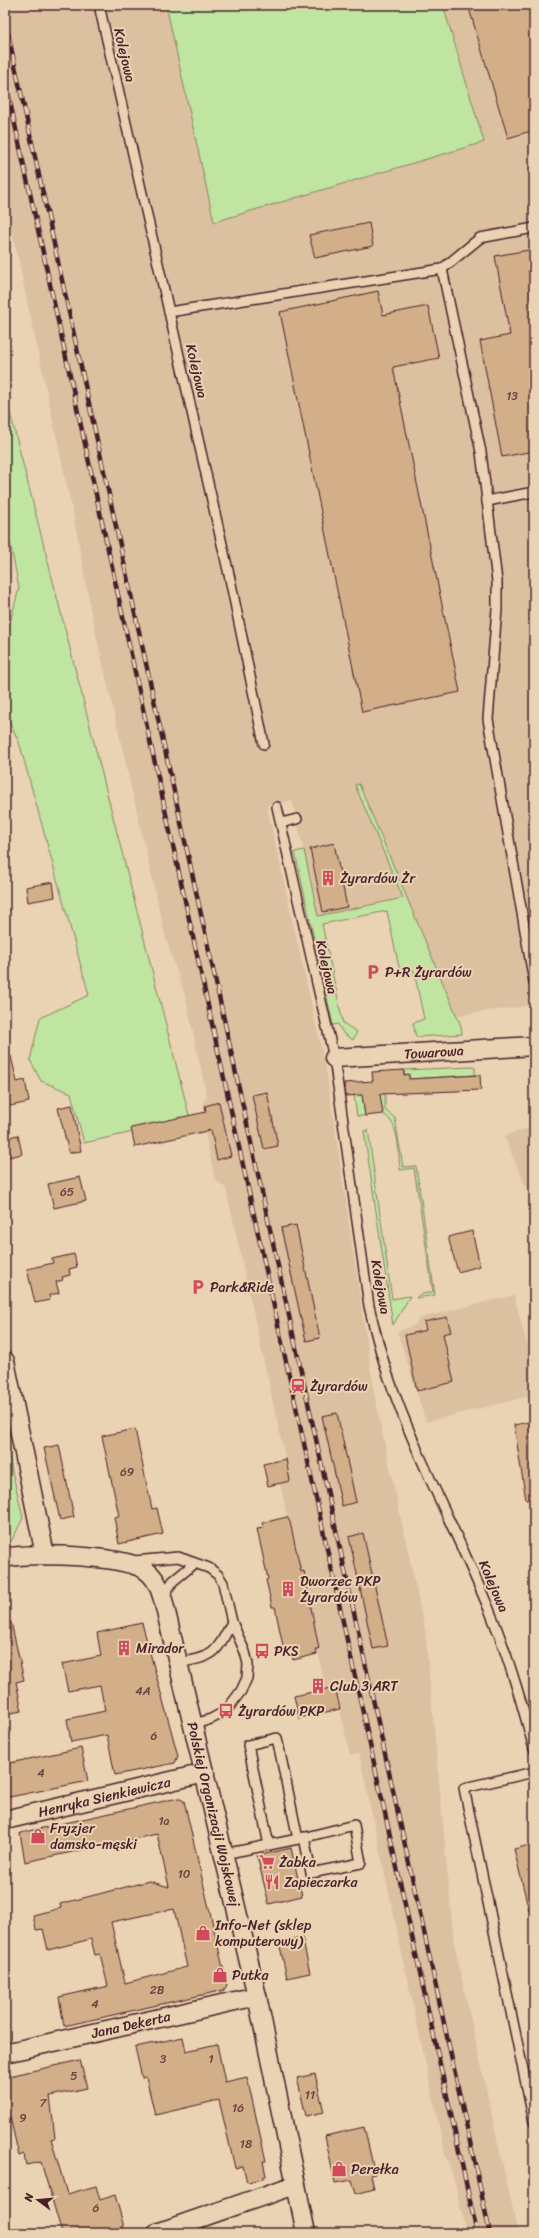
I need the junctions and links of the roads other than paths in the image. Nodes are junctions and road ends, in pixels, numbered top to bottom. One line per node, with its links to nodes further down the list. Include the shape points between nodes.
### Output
1 (99, 5): 4 (lane, Kolejowa)
2 (534, 228): 3 (lane, via 480,238)
3 (442, 270): 4 (lane); 6 (lane, via 481,452)
4 (169, 312): 7 (lane, Kolejowa, via 230,579)
5 (534, 492): 6 (lane)
6 (487, 500): 11 (lane, via 497,581 488,719)
7 (264, 744)
8 (277, 807): 10 (lane, Kolejowa)
9 (297, 819): 10 (lane)
10 (281, 823): 13 (lane, Kolejowa)
11 (534, 982)
12 (534, 1046): 13 (street, Towarowa)
13 (334, 1058): 24 (lane, Kolejowa, via 368,1298 378,1344 390,1382 491,1614 521,1696)
14 (5, 1361): 15 (street)
15 (11, 1415): 16 (street)
16 (45, 1555): 17 (street, Polskiej Organizacji Wojskowej, via 29,1554); 18 (street, Polskiej Organizacji Wojskowej)
17 (5, 1558)
18 (126, 1562): 19 (lane, via 178,1557); 20 (street, Polskiej Organizacji Wojskowej, via 148,1572)
19 (194, 1564): 20 (lane, via 173,1581); 21 (lane, via 209,1568 220,1578)
20 (163, 1597): 22 (street, Polskiej Organizacji Wojskowej)
21 (232, 1622): 22 (lane, via 213,1654); 23 (lane, via 248,1664 244,1684 236,1700 226,1711)
22 (178, 1663): 23 (street, Polskiej Organizacji Wojskowej)
23 (192, 1724): 26 (street, Polskiej Organizacji Wojskowej)
24 (534, 1749)
25 (534, 1772): 33 (lane, via 464,1788)
26 (204, 1773): 27 (street, Henryka Sienkiewicza); 30 (street, Polskiej Organizacji Wojskowej)
27 (5, 1820)
28 (301, 1838): 28 (lane, via 354,1825 361,1863 311,1873); 29 (lane); 29 (lane, via 277,1738 248,1745)
29 (269, 1845): 30 (lane)
30 (223, 1854): 31 (street, Polskiej Organizacji Wojskowej)
31 (257, 1996): 32 (street, Jana Dekerta); 34 (street, Polskiej Organizacji Wojskowej)
32 (5, 2053)
33 (534, 2122)
34 (295, 2185): 35 (street); 36 (street, Polskiej Organizacji Wojskowej)
35 (156, 2233)
36 (306, 2233)

